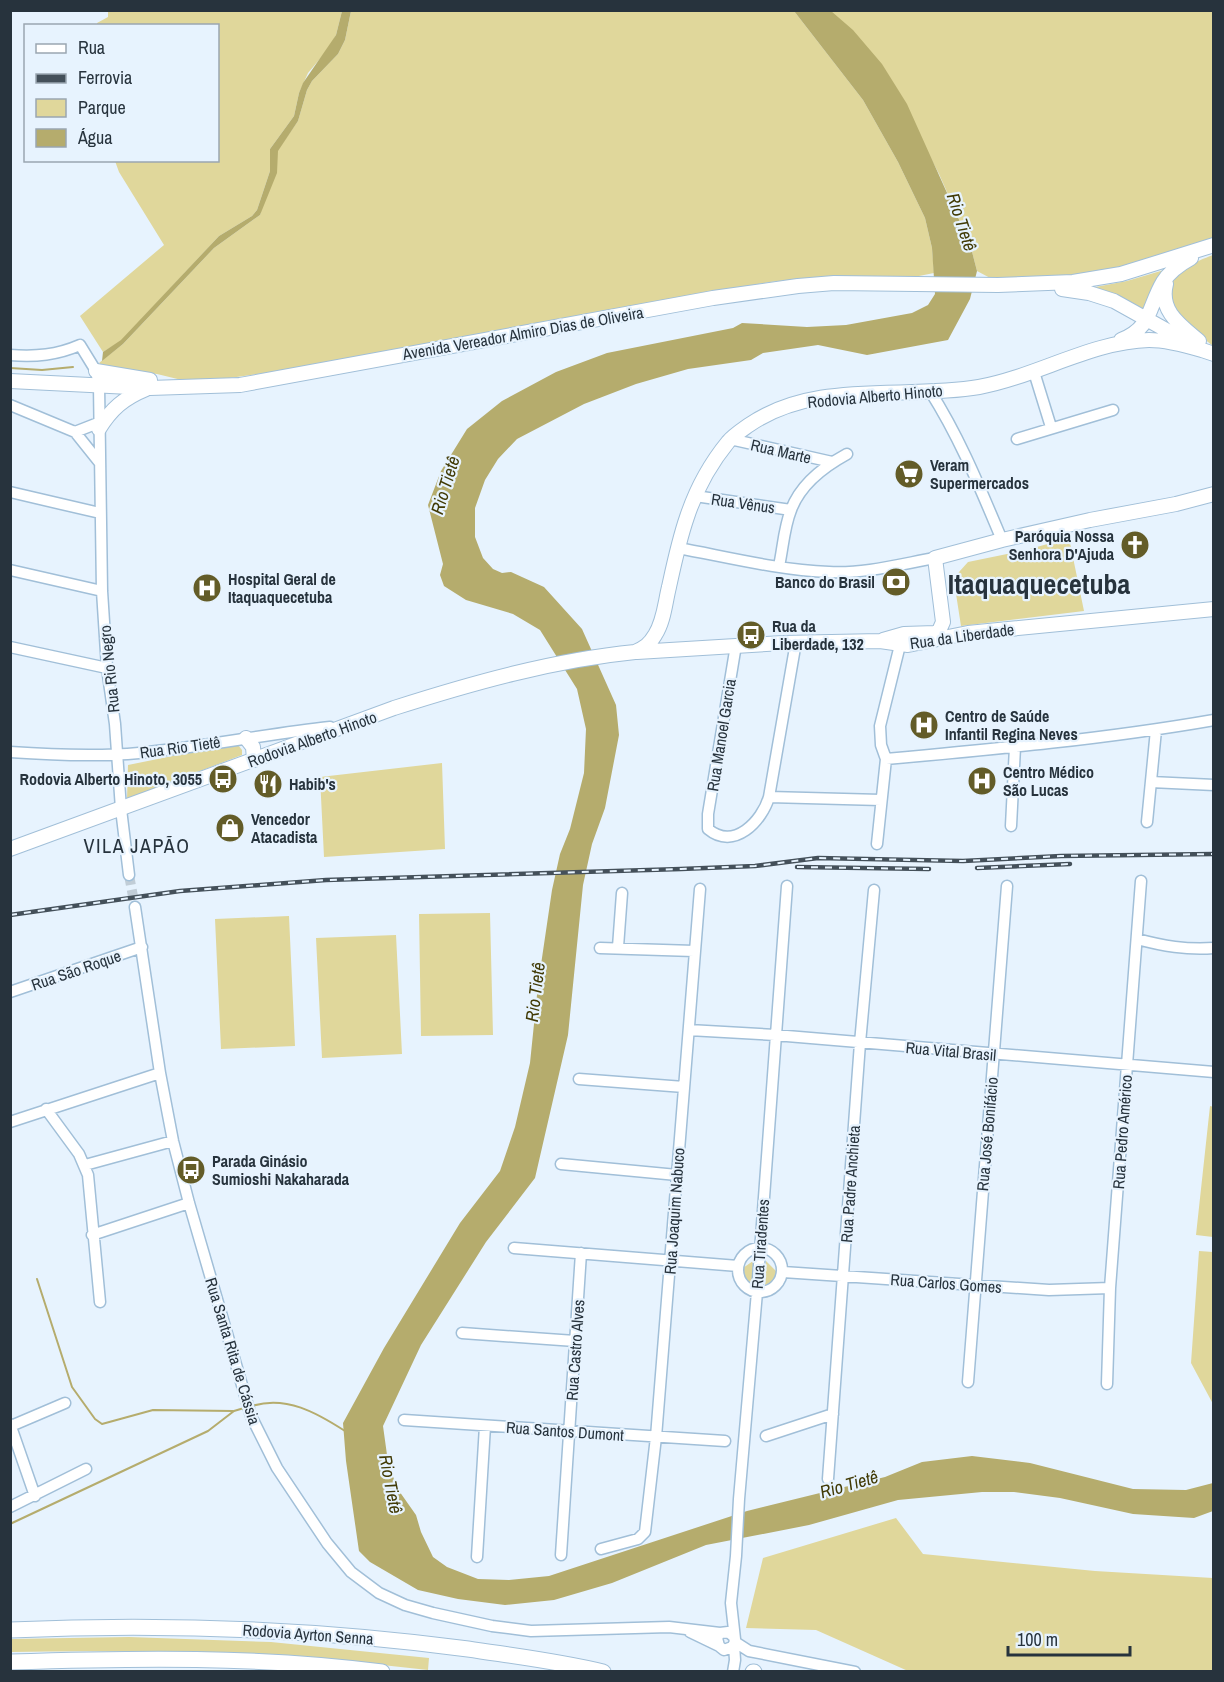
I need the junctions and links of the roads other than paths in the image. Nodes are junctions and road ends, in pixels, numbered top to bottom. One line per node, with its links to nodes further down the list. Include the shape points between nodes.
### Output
1 (1214, 246): 2 (main road, Rodovia Alberto Hinoto); 3 (main road, Avenida Vereador Almiro Dias de Oliveira, via 1121,274)
2 (1170, 273): 5 (main road, Rodovia Alberto Hinoto); 8 (main road, via 1164,299 1167,310)
3 (1036, 285): 4 (main road, Avenida Vereador Almiro Dias de Oliveira, via 1089,292); 15 (main road, Avenida Vereador Almiro Dias de Oliveira, via 798,286 712,298 240,385)
4 (1114, 301): 5 (main road, Avenida Vereador Almiro Dias de Oliveira); 6 (main road, via 1132,321)
5 (1147, 319): 6 (main road, Rodovia Alberto Hinoto); 8 (main road, Avenida Vereador Almiro Dias de Oliveira)
6 (1126, 338): 7 (main road, Rodovia Alberto Hinoto)
7 (1102, 348): 8 (main road, Rodovia Alberto Hinoto, via 1155,340); 11 (main road, Rodovia Alberto Hinoto)
8 (1210, 352)
9 (10, 355): 10 (street, Rua Rio Negro, via 33,357 81,345)
10 (96, 371): 13 (street, Rua Rio Negro); 15 (main road)
11 (1034, 372): 16 (main road, Rodovia Alberto Hinoto, via 976,387); 20 (street)
12 (10, 381): 13 (main road, Avenida Vereador Almiro Dias de Oliveira)
13 (99, 385): 14 (main road, Avenida Vereador Almiro Dias de Oliveira); 19 (street, Rua Rio Negro)
14 (150, 388): 15 (main road, Avenida Vereador Almiro Dias de Oliveira); 19 (main road, via 119,403)
15 (194, 388)
16 (930, 391): 23 (main road, Rodovia Alberto Hinoto, via 813,398 771,412); 32 (street, via 966,453)
17 (10, 405): 21 (street)
18 (1113, 410): 20 (street)
19 (99, 426): 21 (street); 25 (street, Rua Rio Negro)
20 (1051, 428): 22 (street)
21 (75, 432): 25 (street)
22 (1017, 439)
23 (730, 440): 26 (street, Rua Marte); 29 (main road, Rodovia Alberto Hinoto)
24 (847, 453): 26 (street)
25 (99, 462): 31 (street, Rua Rio Negro)
26 (832, 462): 30 (street, via 809,482)
27 (10, 492): 31 (street)
28 (1214, 494): 32 (main road)
29 (695, 496): 30 (street, Rua Vênus); 33 (main road, Rodovia Alberto Hinoto)
30 (791, 510): 35 (street)
31 (100, 513): 37 (street, Rua Rio Negro)
32 (1002, 540): 34 (main road)
33 (678, 548): 35 (street); 39 (main road, Rodovia Alberto Hinoto)
34 (935, 558): 35 (street, via 843,572); 40 (main road)
35 (779, 566)
36 (10, 570): 37 (street)
37 (102, 591): 53 (street, Rua Rio Negro)
38 (1213, 611): 42 (main road, Rua da Liberdade)
39 (662, 619): 45 (main road, Rodovia Alberto Hinoto); 46 (main road, via 664,636)
40 (944, 622): 41 (main road, via 939,631); 42 (main road, via 954,630)
41 (928, 633): 43 (main road); 48 (main road)
42 (969, 633): 48 (main road, Rua da Liberdade)
43 (880, 641): 44 (main road, Rua da Liberdade); 48 (main road, Rua da Liberdade)
44 (796, 642): 47 (main road, Rua da Liberdade); 65 (street)
45 (650, 644): 46 (main road, Rua da Liberdade); 51 (main road, Rodovia Alberto Hinoto); 52 (main road, Rodovia Alberto Hinoto)
46 (674, 645): 50 (main road, Rua da Liberdade)
47 (735, 645): 50 (main road, Rua da Liberdade); 65 (street, Rua Manoel Garcia, via 708,830 717,835 745,831 761,816)
48 (900, 645): 61 (street, via 880,726)
49 (10, 647): 53 (street)
50 (710, 647): 51 (main road, Rua da Liberdade)
51 (635, 652): 52 (main road, Rodovia Alberto Hinoto)
52 (617, 655): 55 (main road, Rodovia Alberto Hinoto, via 463,687)
53 (107, 668): 60 (street, Rua Rio Negro)
54 (1214, 720): 56 (street)
55 (349, 726): 57 (street, Rua Rio Tietê); 62 (main road, Rodovia Alberto Hinoto)
56 (1156, 730): 58 (street); 63 (street)
57 (246, 738): 60 (street, Rua Rio Tietê); 62 (main road, via 254,747)
58 (1016, 747): 61 (street); 69 (street)
59 (10, 752): 60 (street, Rua Rio Tietê)
60 (117, 754): 67 (street, Rua Rio Negro)
61 (886, 759): 66 (street)
62 (254, 760): 67 (main road, Rodovia Alberto Hinoto)
63 (1151, 782): 64 (street); 68 (street)
64 (1214, 785)
65 (769, 797): 66 (street)
66 (881, 800): 70 (street)
67 (121, 809): 71 (main road, Rodovia Alberto Hinoto); 72 (street, Rua Rio Negro)
68 (1147, 822)
69 (1011, 826)
70 (877, 844)
71 (10, 849)
72 (129, 875)
73 (1141, 881): 80 (street, Rua Pedro Américo)
74 (787, 886): 88 (street, Rua Tiradentes)
75 (1007, 886): 90 (street, Rua José Bonifácio)
76 (700, 889): 85 (street, Rua Joaquim Nabuco)
77 (874, 890): 89 (street, Rua Padre Anchieta)
78 (622, 893): 82 (street)
79 (135, 907): 81 (street, Rua Santa Rita de Cássia)
80 (1137, 939): 84 (street, via 1169,948); 91 (street, Rua Pedro Américo)
81 (142, 947): 86 (street, Rua São Roque); 92 (street, Rua Santa Rita de Cássia)
82 (618, 947): 83 (street); 85 (street)
83 (600, 948)
84 (1214, 948)
85 (694, 951): 87 (street, Rua Joaquim Nabuco)
86 (10, 992)
87 (689, 1030): 88 (street, Rua Vital Brasil); 95 (street, Rua Joaquim Nabuco)
88 (775, 1035): 89 (street, Rua Vital Brasil); 104 (street, Rua Tiradentes)
89 (860, 1043): 90 (street, Rua Vital Brasil); 110 (street, Rua Padre Anchieta)
90 (994, 1055): 91 (street, Rua Vital Brasil); 111 (street, Rua José Bonifácio)
91 (1127, 1064): 93 (street, Rua Vital Brasil); 112 (street, Rua Pedro Américo)
92 (160, 1072): 96 (street); 98 (street, Rua Santa Rita de Cássia)
93 (1214, 1072)
94 (579, 1079): 95 (street)
95 (684, 1087): 101 (street, Rua Joaquim Nabuco)
96 (46, 1109): 97 (street); 100 (street)
97 (10, 1122)
98 (173, 1142): 100 (street); 102 (street, Rua Santa Rita de Cássia)
99 (561, 1164): 101 (street)
100 (85, 1165): 103 (street)
101 (677, 1175): 107 (street, Rua Joaquim Nabuco)
102 (189, 1203): 103 (street); 136 (street, Rua Santa Rita de Cássia, via 251,1416 278,1468 351,1572 379,1593 405,1605 492,1626 565,1632 636,1627)
103 (92, 1235): 114 (street)
104 (760, 1247): 108 (street, via 744,1254); 109 (street, via 775,1253 783,1264); 113 (street, Rua Tiradentes)
105 (514, 1248): 106 (street)
106 (581, 1253): 107 (street); 116 (street, Rua Castro Alves)
107 (671, 1261): 108 (street); 126 (street, Rua Joaquim Nabuco)
108 (738, 1266): 113 (street, via 741,1281)
109 (783, 1272): 110 (street, Rua Carlos Gomes); 113 (street, via 773,1288)
110 (844, 1275): 111 (street, Rua Carlos Gomes); 120 (street, Rua Padre Anchieta)
111 (975, 1285): 112 (street, Rua Carlos Gomes, via 1059,1291); 117 (street, Rua José Bonifácio)
112 (1110, 1288): 118 (street, Rua Pedro Américo)
113 (757, 1292): 135 (street, Rua Tiradentes)
114 (100, 1302)
115 (462, 1333): 116 (street)
116 (574, 1341): 124 (street, Rua Castro Alves)
117 (968, 1382)
118 (1107, 1384)
119 (65, 1403): 122 (street)
120 (833, 1414): 125 (street); 129 (street, Rua Padre Anchieta)
121 (404, 1420): 123 (street, Rua Santos Dumont)
122 (11, 1425): 130 (street)
123 (485, 1425): 124 (street, Rua Santos Dumont); 134 (street)
124 (570, 1430): 126 (street, Rua Santos Dumont); 133 (street, Rua Castro Alves)
125 (766, 1436)
126 (656, 1437): 127 (street, Rua Santos Dumont); 132 (street, Rua Joaquim Nabuco, via 645,1532 638,1539)
127 (725, 1441)
128 (86, 1469): 130 (street)
129 (828, 1479)
130 (35, 1496): 131 (street)
131 (10, 1508)
132 (601, 1549)
133 (561, 1555)
134 (477, 1557)
135 (731, 1603): 138 (street, Rua Tiradentes); 139 (street, Rua Tiradentes)
136 (684, 1629): 138 (street, Rua Santa Rita de Cássia); 140 (street, Rua Santa Rita de Cássia)
137 (10, 1630): 143 (highway, Rodovia Ayrton Senna, via 172,1627 280,1631 438,1645)
138 (721, 1633): 139 (street, via 730,1633); 140 (street, via 717,1638)
139 (735, 1642): 140 (street, via 730,1649); 145 (street, Rua Tiradentes); 146 (street, via 749,1651)
140 (720, 1647): 144 (street)
141 (10, 1662): 142 (highway, Rodovia Ayrton Senna, via 161,1659)
142 (382, 1671)
143 (603, 1671)
144 (728, 1671)
145 (733, 1671)
146 (855, 1671)

